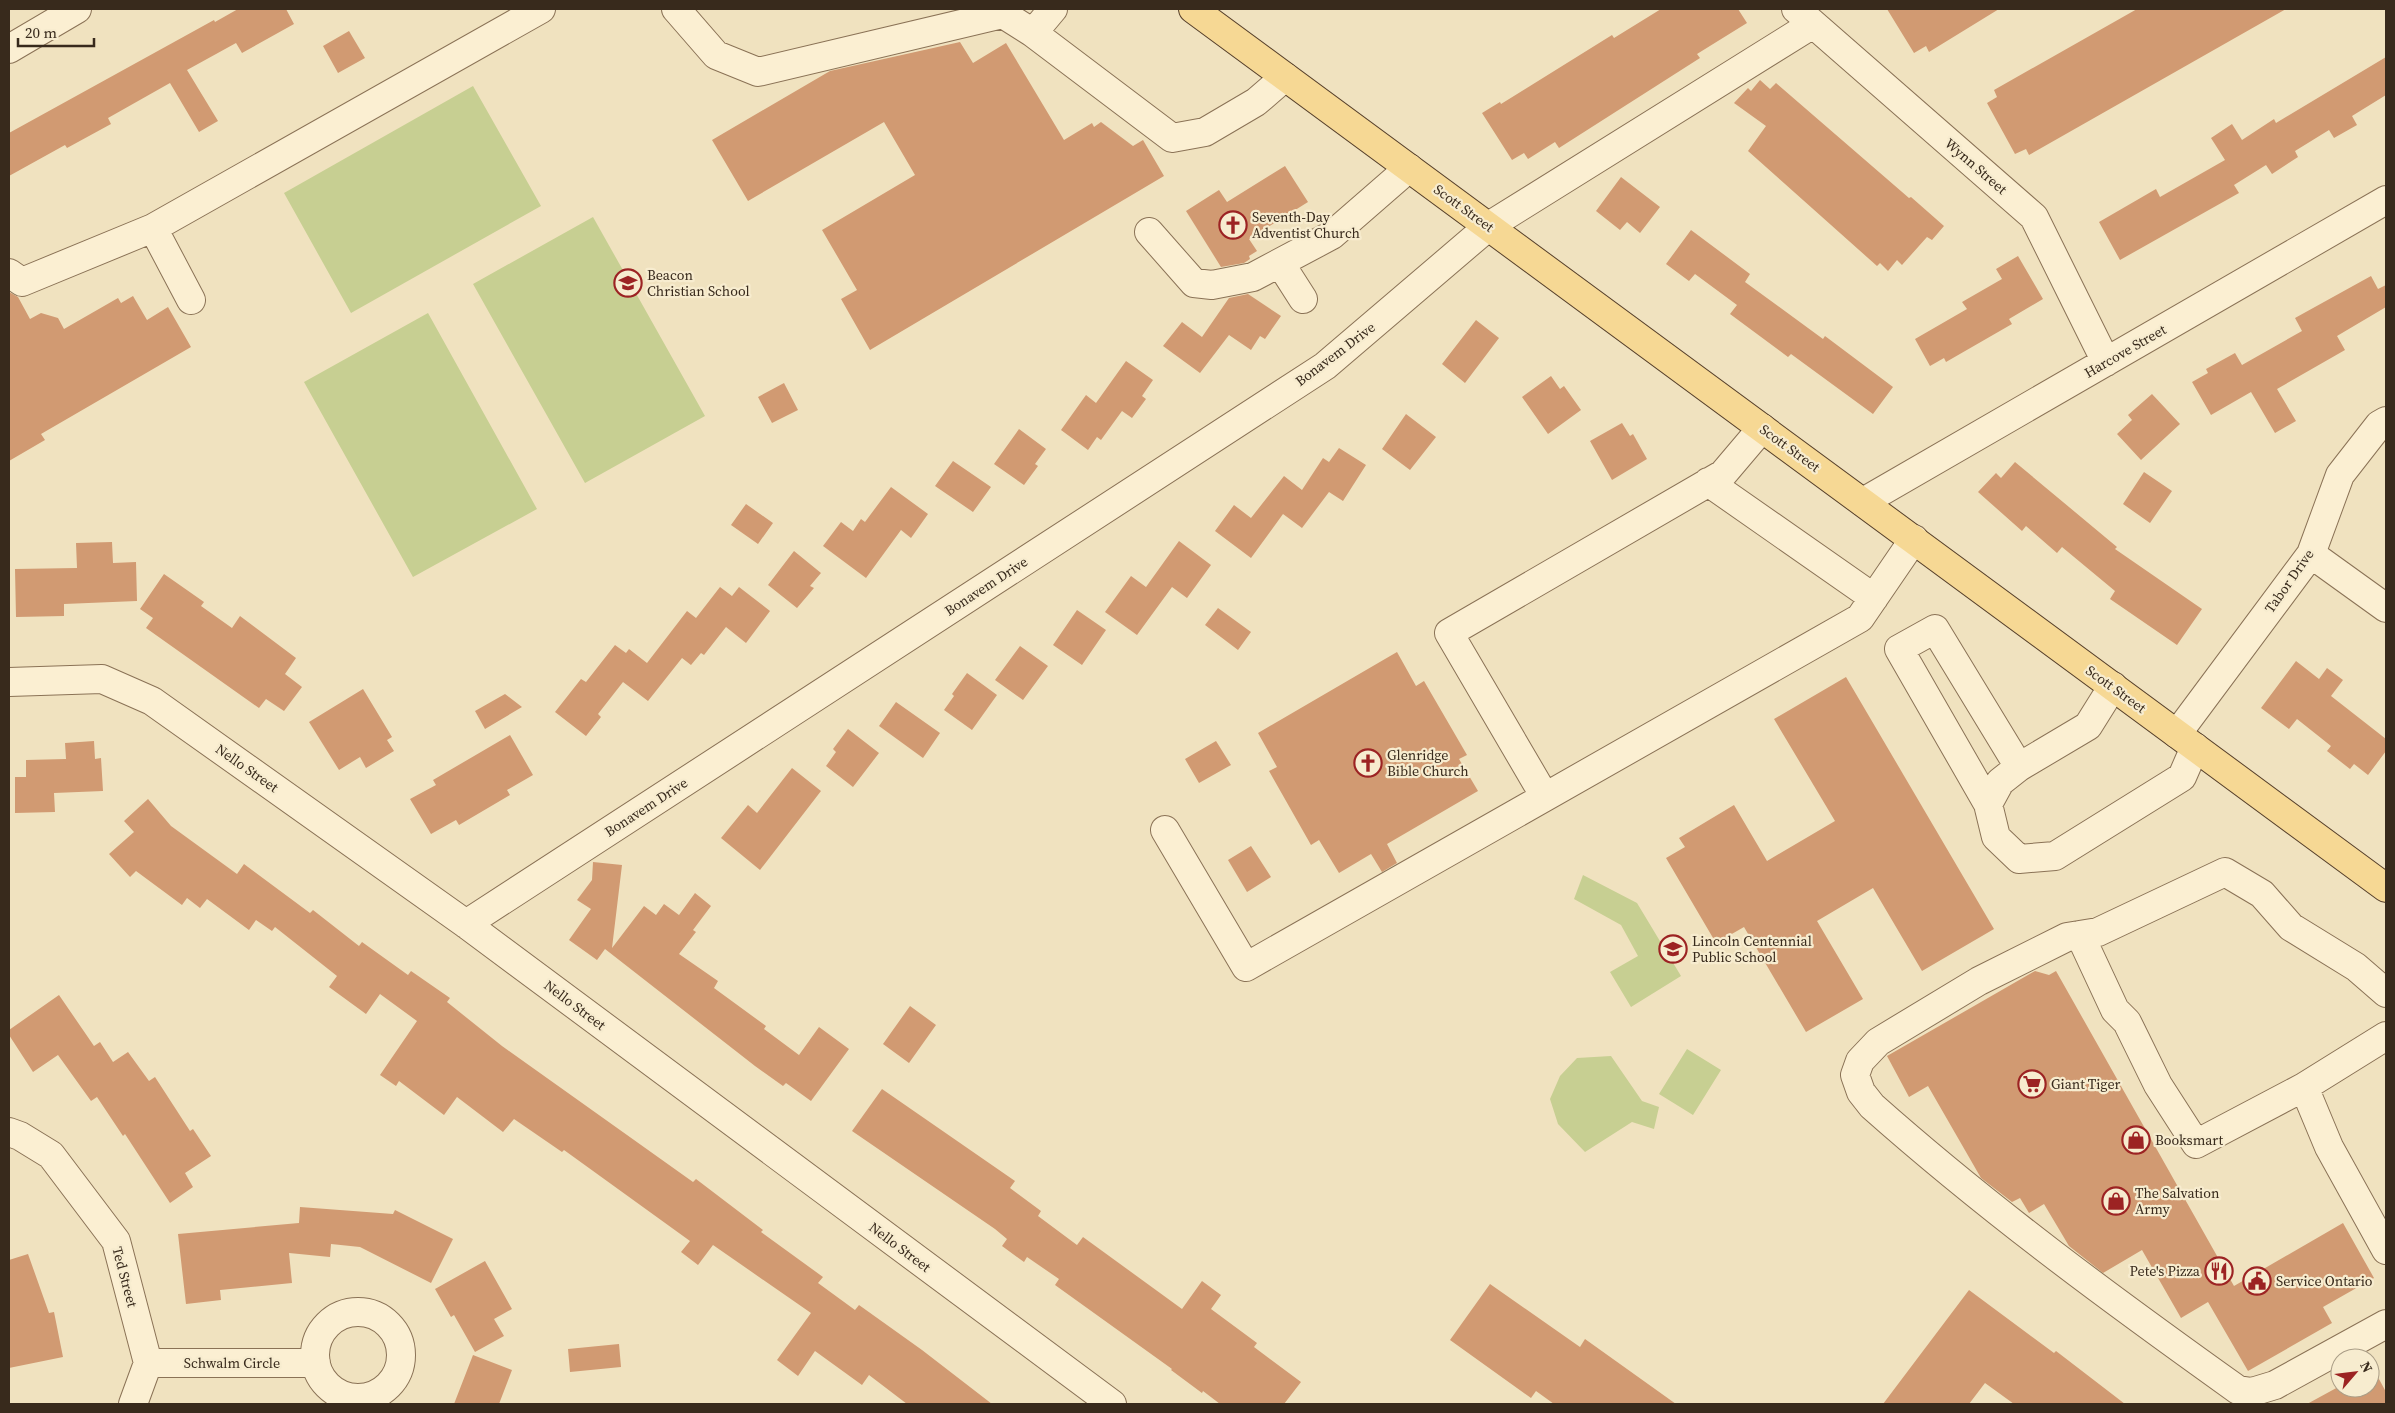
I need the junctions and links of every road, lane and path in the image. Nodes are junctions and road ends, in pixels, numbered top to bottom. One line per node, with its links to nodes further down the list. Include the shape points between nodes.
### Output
1 (77, 9): 8 (street)
2 (540, 9): 13 (street)
3 (676, 9): 7 (street, via 716,55 758,72 1003,14)
4 (1053, 9): 7 (street)
5 (1193, 9): 9 (main road, Scott Street)
6 (1804, 16): 12 (street, Bonavem Drive); 19 (street, Wynn Street, via 2034,217)
7 (1033, 33): 9 (street, via 1172,138 1205,132 1256,102)
8 (9, 49)
9 (1286, 77): 10 (main road, Scott Street)
10 (1409, 168): 12 (main road, Scott Street); 15 (street, via 1332,234)
11 (2386, 200): 19 (street, Harcove Street)
12 (1489, 226): 21 (main road, Scott Street); 36 (street, Bonavem Drive, via 1325,366)
13 (153, 228): 16 (street, via 22,282); 18 (street)
14 (1149, 232): 15 (street, via 1194,283 1212,286 1254,277)
15 (1280, 263): 17 (street)
16 (9, 273)
17 (1303, 299)
18 (191, 300)
19 (2106, 362): 23 (street, Harcove Street)
20 (2386, 421): 25 (street, Tabor Drive, via 2379,425 2340,475)
21 (1762, 428): 22 (street, via 1723,474); 23 (main road, Scott Street)
22 (1708, 482): 26 (street); 32 (street, via 1449,633)
23 (1863, 502): 24 (main road, Scott Street)
24 (1914, 540): 26 (street); 29 (main road, Scott Street)
25 (2311, 554): 27 (street); 30 (street, Tabor Drive)
26 (1874, 598): 32 (street, via 1860,618)
27 (2386, 608)
28 (9, 682): 36 (street, Nello Street, via 102,679 152,701)
29 (2113, 686): 30 (main road, Scott Street); 31 (street, via 2088,726)
30 (2186, 741): 33 (street, Tabor Drive, via 2182,777 2055,856 2019,859 1996,837); 35 (main road, Scott Street)
31 (2019, 767): 33 (street, via 2000,782); 33 (street, Tabor Drive, via 1935,629 1899,649)
32 (1545, 797): 34 (street, via 1246,966)
33 (1988, 804)
34 (1165, 830)
35 (2386, 888)
36 (466, 924): 47 (street, Nello Street)
37 (2080, 935): 38 (street, via 2098,932 2225,872 2262,894 2291,927 2356,967); 40 (street, via 2115,1010 2127,1022 2158,1085 2196,1144); 43 (street, via 2067,937 1979,981 1878,1042 1860,1061 1855,1075 1861,1092 1872,1106 1979,1197 2067,1267 2238,1390 2252,1392 2275,1386)
38 (2386, 994)
39 (2386, 1036): 40 (street)
40 (2304, 1087): 42 (street, via 2329,1147)
41 (9, 1132): 44 (street, Ted Street, via 51,1155 116,1242)
42 (2386, 1250)
43 (2386, 1324)
44 (148, 1363): 45 (street, Schwalm Circle); 46 (street)
45 (316, 1363)
46 (133, 1404)
47 (1112, 1404)

